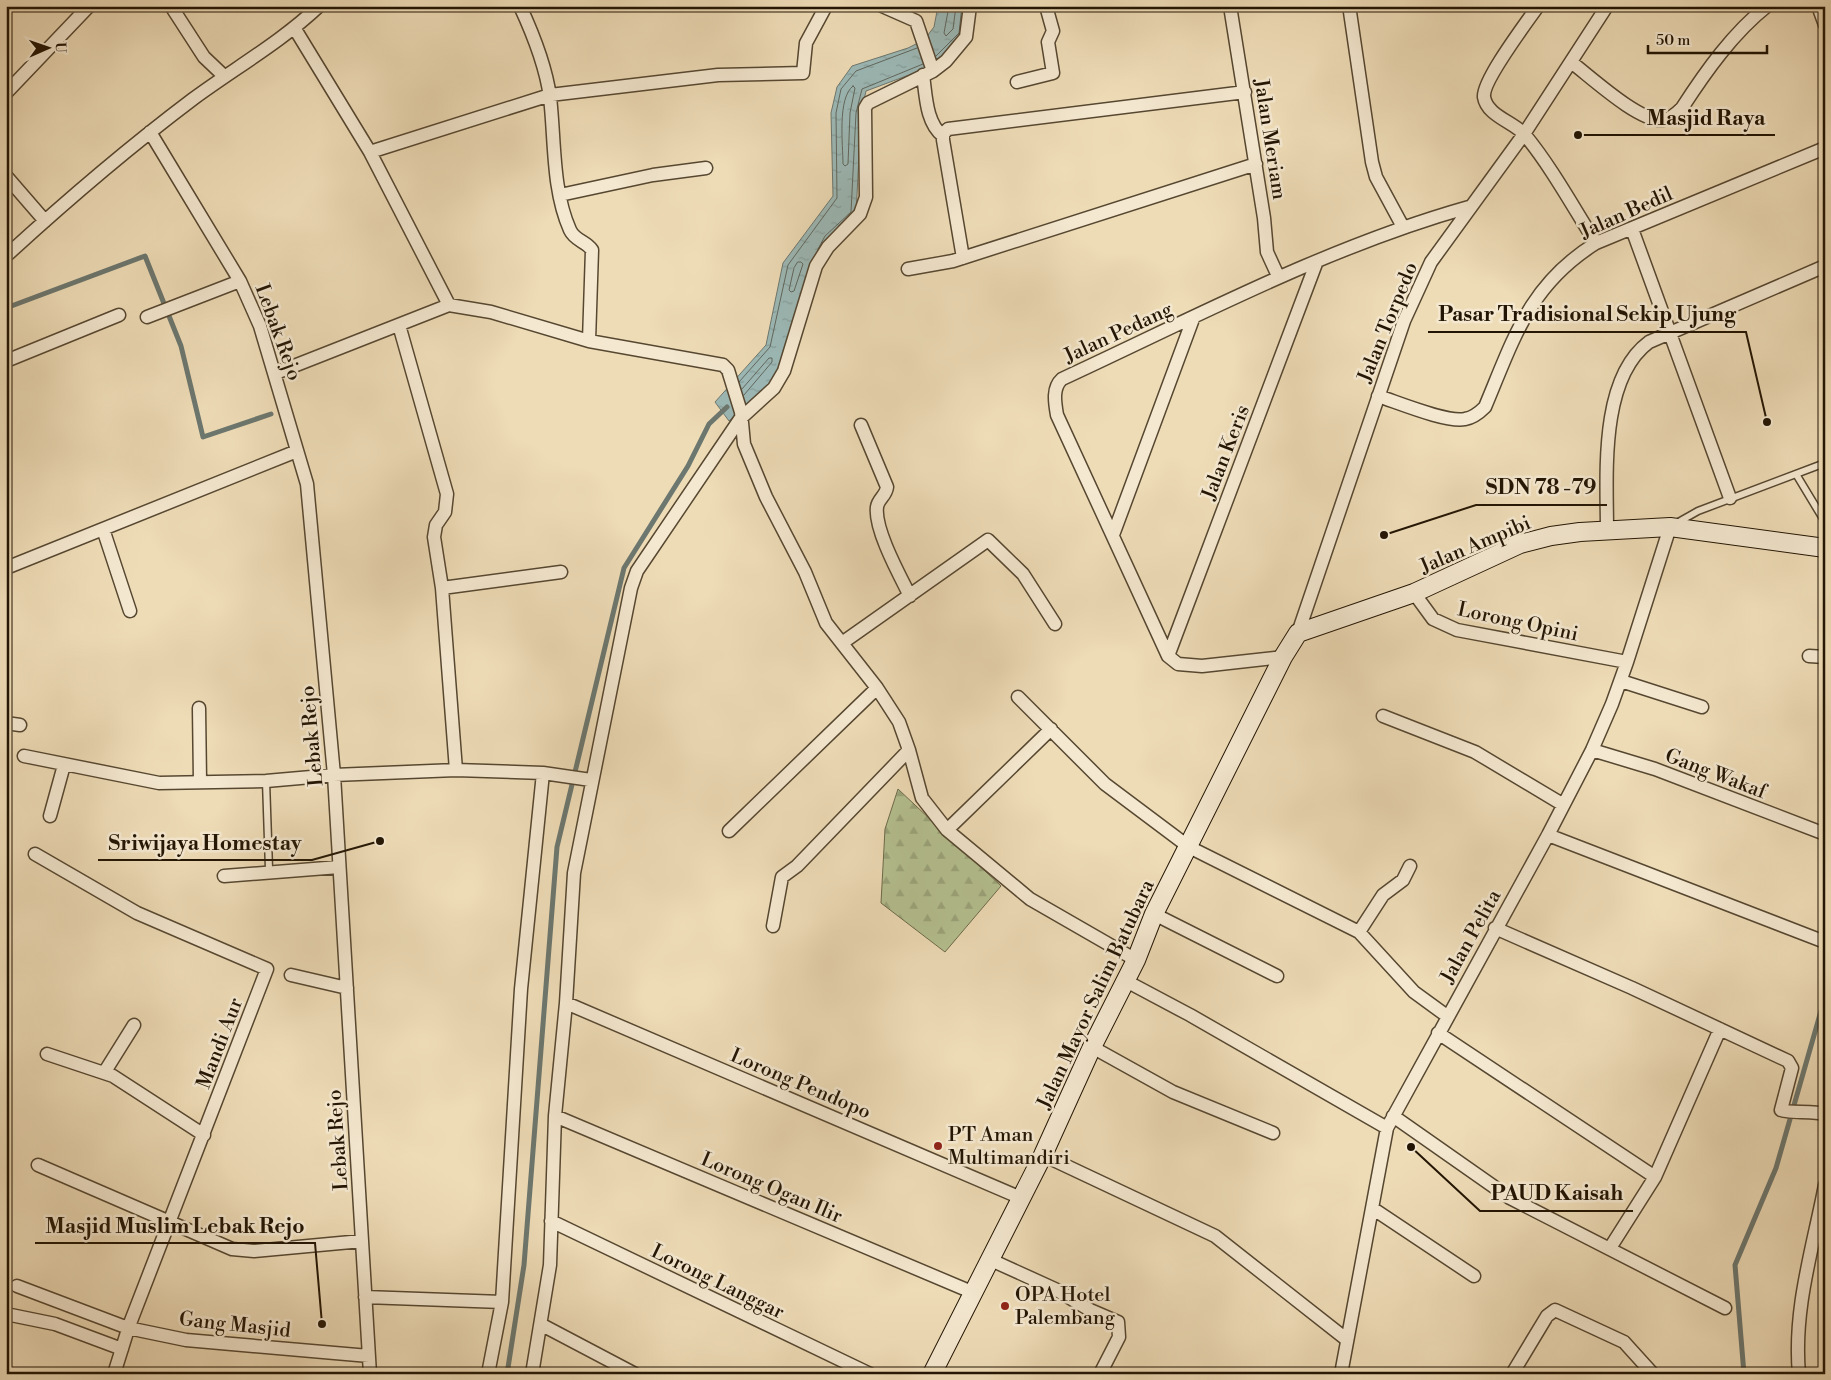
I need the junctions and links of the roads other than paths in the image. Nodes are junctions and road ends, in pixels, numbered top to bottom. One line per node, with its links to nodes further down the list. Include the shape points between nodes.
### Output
1 (89, 6): 22 (street)
2 (171, 6): 19 (street, via 204,57)
3 (319, 6): 16 (street)
4 (520, 6): 23 (street)
5 (826, 6): 23 (street, via 806,43 802,73 718,75)
6 (882, 6): 18 (street, via 913,18 917,23)
7 (970, 6): 18 (street, via 966,37 946,61)
8 (1046, 6): 20 (street, via 1053,31 1048,43 1053,73)
9 (1230, 6): 21 (street, Jalan Meriam)
10 (1538, 6): 25 (street, via 1503,57 1485,93 1489,109)
11 (1608, 6): 17 (street, Jalan Torpedo)
12 (1767, 6): 17 (street, via 1726,47 1682,108 1666,120 1642,116)
13 (1818, 6): 15 (street)
14 (1350, 12): 35 (street, via 1372,162 1376,177)
15 (1825, 25)
16 (294, 29): 19 (street); 28 (street)
17 (1571, 62): 25 (street, Jalan Torpedo)
18 (929, 71): 26 (street, via 927,104 934,130); 55 (street, via 870,100 865,108 866,197 860,214 828,247 816,266 784,371 774,388)
19 (224, 76): 24 (street)
20 (1017, 82)
21 (1244, 92): 26 (street, via 948,129); 29 (street, Jalan Meriam)
22 (6, 93)
23 (550, 95): 28 (street); 32 (street)
24 (150, 132): 34 (street); 44 (street, Lebak Rejo)
25 (1524, 134): 33 (street, Jalan Torpedo); 37 (street)
26 (943, 136): 39 (street)
27 (1825, 148): 36 (street, Jalan Bedil)
28 (370, 152): 45 (street)
29 (1256, 164): 39 (street); 43 (street, Jalan Meriam, via 1268,252)
30 (706, 168): 32 (street, via 654,175)
31 (6, 176): 34 (street)
32 (560, 195): 51 (street, via 570,232 592,250)
33 (1469, 207): 35 (street, Jalan Pedang); 54 (street, Jalan Torpedo, via 1431,262 1404,321)
34 (45, 220): 38 (street)
35 (1403, 227): 40 (street, Jalan Pedang)
36 (1632, 228): 37 (street, Jalan Bedil); 50 (street)
37 (1596, 243): 54 (street, Jalan Bedil, via 1561,268 1530,309 1517,330 1485,407 1479,413 1465,420 1447,418)
38 (6, 256)
39 (963, 258): 42 (street)
40 (1317, 261): 43 (street, Jalan Pedang); 76 (street, Jalan Keris)
41 (1825, 266): 50 (street)
42 (908, 269)
43 (1278, 276): 48 (street, Jalan Pedang)
44 (240, 280): 47 (street); 53 (street, Lebak Rejo)
45 (449, 306): 49 (street); 51 (street, via 491,312)
46 (119, 315): 52 (street)
47 (147, 317)
48 (1193, 319): 65 (street); 65 (street, Jalan Pedang, via 1057,384 1058,416)
49 (399, 325): 53 (street); 69 (street, via 447,494 445,512 434,532)
50 (1671, 333): 60 (street); 64 (street, via 1638,350 1616,397 1609,432)
51 (589, 341): 55 (street, via 714,362 728,370)
52 (6, 361)
53 (276, 373): 57 (street, Lebak Rejo)
54 (1378, 396): 74 (street, Jalan Torpedo)
55 (740, 416): 75 (street, via 744,444 766,497 805,572 826,623); 97 (street, via 637,571)
56 (861, 425): 71 (street, via 887,487 887,493 878,502 876,515)
57 (298, 451): 63 (street); 96 (street, Lebak Rejo, via 307,484)
58 (1825, 463): 59 (lane)
59 (1796, 474): 60 (lane); 61 (lane)
60 (1730, 498): 62 (lane, via 1698,511)
61 (1825, 522)
62 (1670, 528): 64 (street, Jalan Ampibi); 66 (street, Jalan Ampibi); 80 (street, Jalan Pelita)
63 (103, 529): 67 (street); 72 (street)
64 (1607, 531): 70 (street, Jalan Ampibi, via 1551,536 1520,544)
65 (1113, 535): 76 (street, Jalan Pedang)
66 (1825, 548)
67 (6, 568)
68 (561, 572): 69 (street)
69 (442, 588): 94 (street)
70 (1414, 593): 74 (street, Jalan Ampibi); 80 (street, Lorong Opini, via 1433,619 1457,630)
71 (910, 596): 73 (street, via 988,540 1023,574); 75 (street)
72 (130, 611)
73 (1055, 624)
74 (1298, 633): 78 (street, Jalan Mayor Salim Batubara)
75 (842, 643): 82 (street)
76 (1168, 656): 78 (street, via 1178,664 1202,666)
77 (1809, 656): 79 (street)
78 (1283, 657): 106 (street, Jalan Mayor Salim Batubara)
79 (1825, 658)
80 (1628, 662): 81 (street, Jalan Pelita)
81 (1621, 681): 84 (street); 91 (street, Jalan Pelita)
82 (877, 688): 90 (street, via 899,722); 103 (street)
83 (1018, 697): 89 (street)
84 (1702, 707)
85 (199, 708): 98 (street)
86 (1384, 716): 100 (street, via 1475,752)
87 (6, 723): 88 (street)
88 (20, 725)
89 (1051, 729): 102 (street); 106 (street, via 1105,784)
90 (910, 750): 102 (street, via 922,798); 113 (street, via 797,866 782,877)
91 (1592, 750): 100 (street, Jalan Pelita); 104 (street, Gang Wakaf, via 1655,769)
92 (24, 756): 93 (street)
93 (64, 765): 98 (street, via 159,783); 101 (street)
94 (456, 770): 95 (street); 96 (street)
95 (549, 774): 97 (street); 151 (street, via 521,989)
96 (334, 775): 99 (street); 109 (street, Lebak Rejo)
97 (588, 780): 122 (street, via 574,873)
98 (200, 781): 99 (street)
99 (266, 781): 110 (lane)
100 (1562, 804): 105 (street, Jalan Pelita)
101 (50, 816)
102 (948, 830): 117 (street, via 1030,899)
103 (730, 831)
104 (1825, 834)
105 (1548, 835): 114 (street, Jalan Pelita); 116 (street)
106 (1190, 847): 112 (street, Jalan Mayor Salim Batubara); 115 (street)
107 (35, 854): 135 (street, Mandi Aur, via 137,913 267,969)
108 (1410, 866): 115 (street, via 1403,880 1383,894)
109 (339, 867): 111 (street); 121 (street, Lebak Rejo)
110 (269, 869)
111 (224, 876)
112 (1154, 914): 117 (street, Jalan Mayor Salim Batubara); 119 (street)
113 (773, 926)
114 (1495, 928): 123 (street, Jalan Pelita); 125 (street)
115 (1360, 932): 123 (street, via 1414,992)
116 (1825, 942)
117 (1136, 960): 120 (street, Jalan Mayor Salim Batubara)
118 (290, 976): 121 (street)
119 (1277, 976)
120 (1126, 981): 127 (street, Jalan Mayor Salim Batubara); 133 (street)
121 (347, 988): 144 (street, Lebak Rejo)
122 (566, 1003): 131 (street); 140 (street, Lorong Pendopo)
123 (1447, 1016): 126 (street, Jalan Pelita)
124 (134, 1024): 129 (street)
125 (1720, 1029): 130 (street, via 1791,1063 1781,1110); 138 (street)
126 (1438, 1033): 132 (street, Jalan Pelita); 138 (street)
127 (1092, 1047): 134 (street, via 1173,1092); 136 (street, Jalan Mayor Salim Batubara)
128 (47, 1054): 129 (street)
129 (104, 1073): 135 (street)
130 (1825, 1114)
131 (555, 1116): 143 (street); 149 (street, Lorong Ogan Ilir)
132 (1393, 1116): 133 (street, Jalan Pelita); 145 (street, via 1510,1198)
133 (1387, 1128): 141 (street, Jalan Pelita)
134 (1273, 1134)
135 (204, 1135): 142 (street, Mandi Aur)
136 (1043, 1156): 140 (street, Jalan Mayor Salim Batubara); 156 (street, via 1215,1236)
137 (38, 1165): 142 (street)
138 (1655, 1177): 145 (street)
139 (1825, 1185): 170 (street, via 1802,1291 1796,1349)
140 (1021, 1198): 146 (street, Jalan Mayor Salim Batubara)
141 (1372, 1208): 147 (street); 156 (street, Jalan Pelita)
142 (170, 1221): 144 (street, via 232,1249); 155 (street, Mandi Aur)
143 (551, 1221): 154 (street, via 550,1265); 164 (street, Lorong Langgar)
144 (362, 1241): 150 (street, Lebak Rejo)
145 (1610, 1248): 152 (street)
146 (991, 1260): 149 (street, Jalan Mayor Salim Batubara); 166 (street, via 1118,1322 1119,1337)
147 (1474, 1276)
148 (17, 1286): 155 (street, Gang Masjid)
149 (974, 1293): 165 (street, Jalan Mayor Salim Batubara)
150 (365, 1297): 151 (street); 158 (street, Lebak Rejo)
151 (502, 1302): 161 (street)
152 (1725, 1308)
153 (6, 1314): 157 (street, via 55,1324)
154 (542, 1325): 162 (street); 163 (street)
155 (128, 1328): 157 (street, Mandi Aur); 158 (street, Gang Masjid, via 186,1340)
156 (1346, 1339): 167 (street, Jalan Pelita)
157 (122, 1349): 159 (street, Mandi Aur)
158 (369, 1356): 160 (street, Lebak Rejo)
159 (114, 1374)
160 (370, 1374)
161 (488, 1374)
162 (532, 1374)
163 (635, 1374)
164 (870, 1374)
165 (932, 1374)
166 (1100, 1374)
167 (1340, 1374)
168 (1512, 1374): 169 (street, via 1547,1316 1555,1310 1624,1342)
169 (1653, 1374)
170 (1799, 1374)

